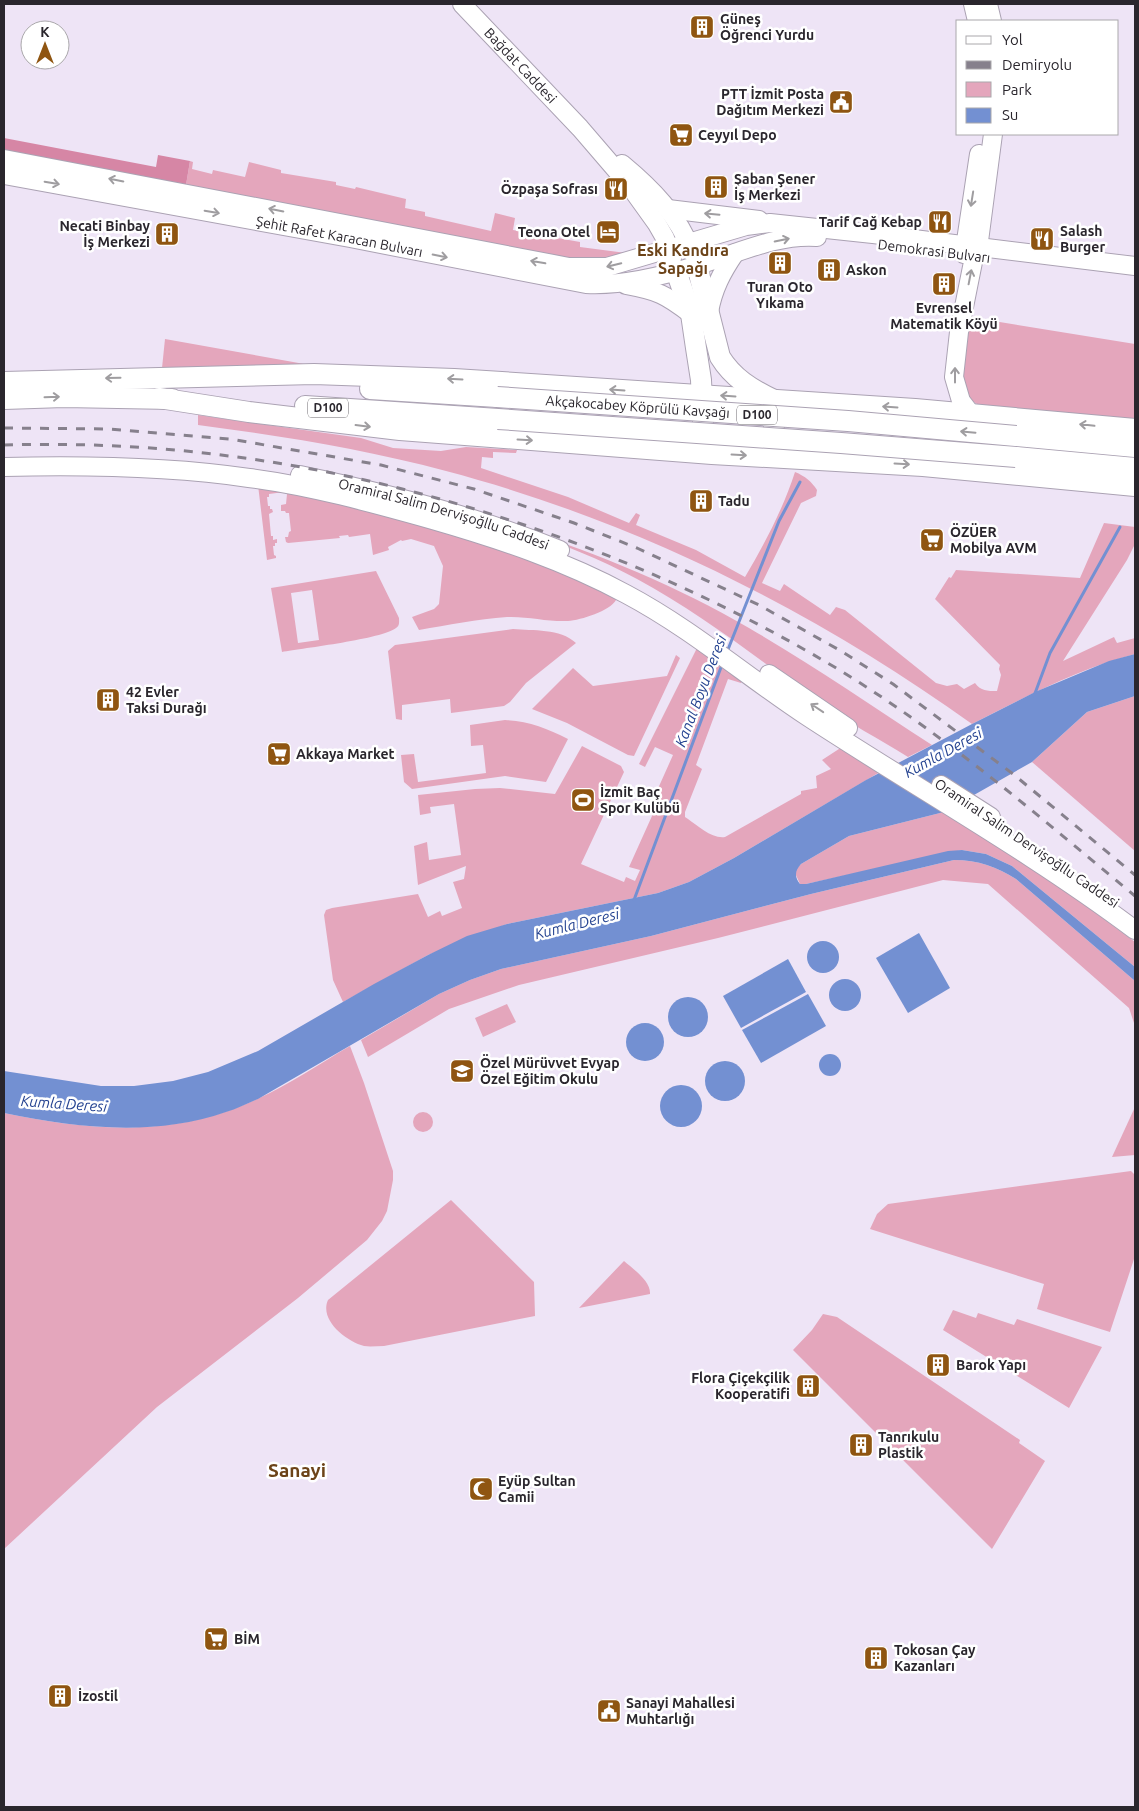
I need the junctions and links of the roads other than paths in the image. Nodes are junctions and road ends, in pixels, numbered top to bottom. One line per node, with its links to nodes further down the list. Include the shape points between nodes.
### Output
1 (462, 4): 6 (main road, Bağdat Caddesi)
2 (973, 4): 4 (main road)
3 (988, 4): 5 (main road)
4 (977, 20)
5 (992, 20)
6 (580, 128): 11 (main road, via 646,184); 12 (main road, via 630,185)
7 (982, 135): 14 (main road, one-way to 14)
8 (993, 135): 14 (main road)
9 (4, 159): 16 (main road, Şehit Rafet Karacan Bulvarı, one-way to 9, via 597,268 561,265)
10 (4, 175): 20 (main road, Şehit Rafet Karacan Bulvarı, one-way to 20, via 562,280 586,284)
11 (668, 209): 13 (main road, one-way to 11); 17 (main road)
12 (652, 216): 16 (main road, via 652,239); 17 (main road)
13 (778, 224): 14 (main road, Demokrasi Bulvarı); 17 (main road, via 702,247); 17 (main road, Demokrasi Bulvarı, via 746,226)
14 (971, 251): 15 (main road, Demokrasi Bulvarı, one-way to 14, via 781,239 805,236); 18 (main road, Demokrasi Bulvarı); 19 (main road, Demokrasi Bulvarı); 33 (main road, one-way to 14, via 961,401 954,377)
15 (735, 253): 17 (main road, Demokrasi Bulvarı); 21 (main road)
16 (642, 257): 17 (main road, Şehit Rafet Karacan Bulvarı)
17 (682, 262): 20 (main road, Şehit Rafet Karacan Bulvarı); 21 (highway)
18 (1135, 266)
19 (1135, 274)
20 (618, 283): 21 (main road, via 659,292)
21 (700, 313): 22 (highway); 31 (highway, via 728,369 753,390)
22 (696, 348): 27 (highway, via 690,370 679,382 670,388); 28 (highway)
23 (4, 376): 25 (highway)
24 (160, 377): 25 (highway, D100, one-way to 25); 27 (highway, one-way to 24, via 454,379 314,374); 34 (highway, Akçakocabey Köprülü Kavşağı / D100, one-way to 24, bridge)
25 (66, 379): 26 (highway, D100)
26 (4, 382)
27 (643, 392): 28 (highway); 35 (highway, via 655,404 660,418 654,438)
28 (701, 394): 31 (highway, one-way to 28); 37 (highway, via 704,444)
29 (159, 398): 30 (highway, D100, one-way to 29); 35 (highway, one-way to 35, via 400,430); 41 (highway, Akçakocabey Köprülü Kavşağı / D100, bridge, via 498,418)
30 (4, 399)
31 (774, 400): 32 (highway); 38 (highway, via 775,430)
32 (829, 403): 33 (highway, one-way to 32); 39 (highway, via 820,416 818,435)
33 (971, 414): 34 (highway, one-way to 33)
34 (1134, 442)
35 (646, 448): 37 (highway)
36 (4, 454): 43 (main road, Oramiral Salim Dervişoğllu Caddesi, via 91,454 213,462 295,474 378,492 484,522 585,560 631,583)
37 (712, 454): 38 (highway, one-way to 38)
38 (762, 456): 39 (highway)
39 (830, 460): 42 (highway, one-way to 42)
40 (4, 467): 43 (main road, Oramiral Salim Dervişoğllu Caddesi, via 90,466 249,478 390,508 503,541 581,571)
41 (1135, 468)
42 (1135, 486)
43 (706, 636): 44 (main road, Oramiral Salim Dervişoğllu Caddesi)
44 (743, 663): 45 (main road, Oramiral Salim Dervişoğllu Caddesi, one-way to 44); 45 (main road, Oramiral Salim Dervişoğllu Caddesi, via 776,695 808,717)
45 (854, 739): 46 (main road, Oramiral Salim Dervişoğllu Caddesi)
46 (959, 804): 47 (main road, Oramiral Salim Dervişoğllu Caddesi, via 1058,861); 48 (main road, Oramiral Salim Dervişoğllu Caddesi)
47 (1135, 916)
48 (1135, 930)

